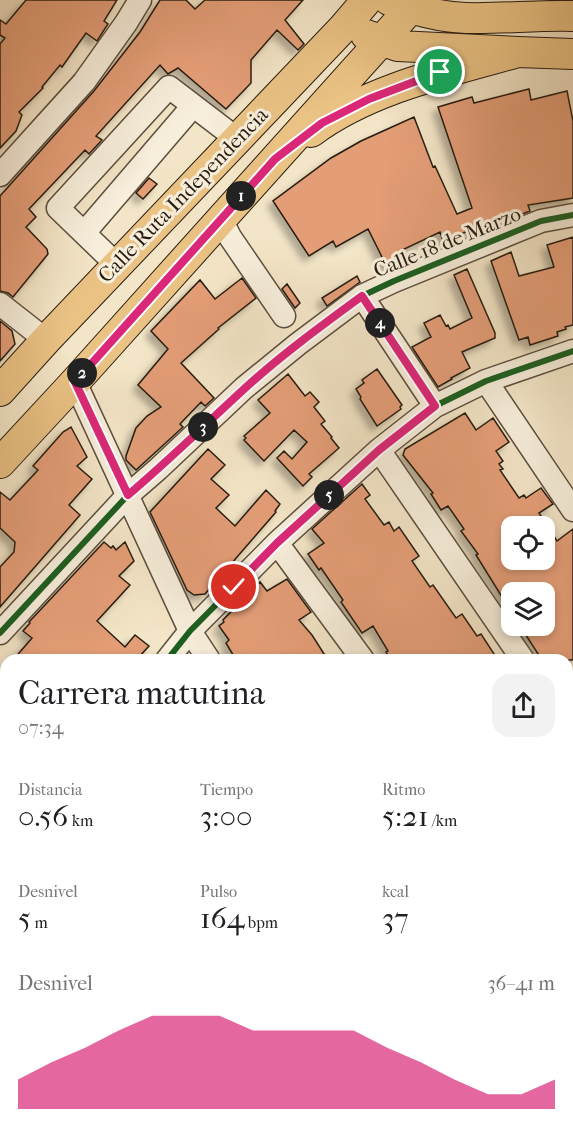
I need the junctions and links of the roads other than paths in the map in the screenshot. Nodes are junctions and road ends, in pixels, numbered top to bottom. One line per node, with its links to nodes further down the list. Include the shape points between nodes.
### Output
1 (140, 0): 13 (street, via 84,82)
2 (367, 0): 6 (main road, Calle Ruta Independencia)
3 (525, 0): 5 (main road)
4 (406, 3): 5 (main road, via 434,14 465,18); 7 (main road, Calle Ruta Independencia)
5 (568, 16)
6 (344, 27): 7 (main road); 11 (main road, Calle Ruta Independencia)
7 (381, 41): 8 (main road, via 398,46); 12 (main road, Calle Ruta Independencia)
8 (518, 52): 9 (main road); 12 (main road, via 440,72 369,99 322,123)
9 (573, 54)
10 (193, 106): 11 (street); 16 (street); 16 (street, via 169,87 58,208)
11 (237, 139): 17 (main road, Calle Ruta Independencia)
12 (275, 159): 15 (main road, Calle Ruta Independencia)
13 (0, 175)
14 (573, 215): 18 (street, Calle 18 de Marzo, via 541,221)
15 (221, 219): 20 (street); 24 (main road, Calle Ruta Independencia)
16 (84, 233): 17 (street)
17 (117, 265): 21 (main road, Calle Ruta Independencia)
18 (362, 296): 26 (street); 30 (street, Calle 18 de Marzo, via 244,388)
19 (0, 304): 21 (street)
20 (284, 316)
21 (46, 340): 25 (main road, Calle Ruta Independencia)
22 (573, 351): 23 (street)
23 (486, 381): 26 (street); 29 (street)
24 (75, 382): 28 (main road, Calle Ruta Independencia); 30 (street)
25 (0, 391)
26 (435, 406): 27 (street)
27 (379, 450): 32 (street); 38 (street)
28 (0, 463)
29 (565, 485): 31 (street)
30 (128, 495): 33 (street); 34 (street, Calle 18 de Marzo)
31 (573, 510)
32 (277, 543): 33 (street); 37 (street)
33 (190, 631): 35 (street); 36 (street)
34 (0, 633)
35 (172, 654)
36 (205, 654)
37 (359, 654)
38 (519, 654)

